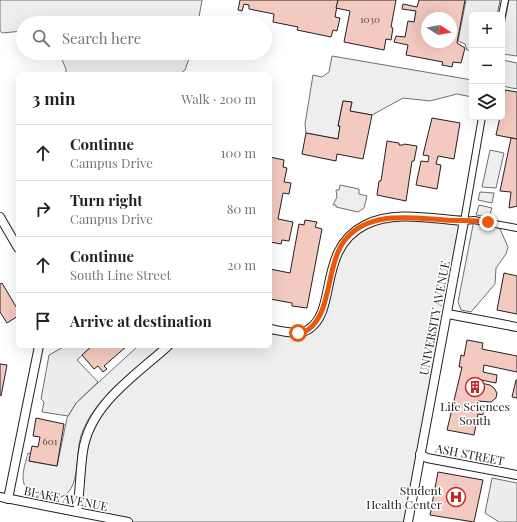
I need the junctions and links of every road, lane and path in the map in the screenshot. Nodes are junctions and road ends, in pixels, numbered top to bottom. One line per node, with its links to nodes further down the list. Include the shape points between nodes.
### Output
1 (505, 0): 2 (street)
2 (503, 12)
3 (481, 120): 5 (street, UNIVERSITY AVENUE)
4 (0, 217): 7 (street)
5 (464, 221): 6 (street, via 474,220); 8 (street, UNIVERSITY AVENUE); 10 (street, via 383,218 365,225 345,240 334,259 324,308 319,319 309,329 298,333)
6 (517, 228)
7 (16, 245)
8 (448, 314): 9 (street); 13 (street, UNIVERSITY AVENUE)
9 (517, 328)
10 (272, 330)
11 (39, 348): 15 (street)
12 (166, 348): 16 (street, via 113,395 91,424 83,451)
13 (420, 454): 14 (street, ASH STREET, via 427,458); 18 (street, UNIVERSITY AVENUE)
14 (517, 475)
15 (4, 498): 16 (street, BLAKE AVENUE)
16 (77, 512): 17 (street, BLAKE AVENUE)
17 (128, 522)
18 (408, 522)

